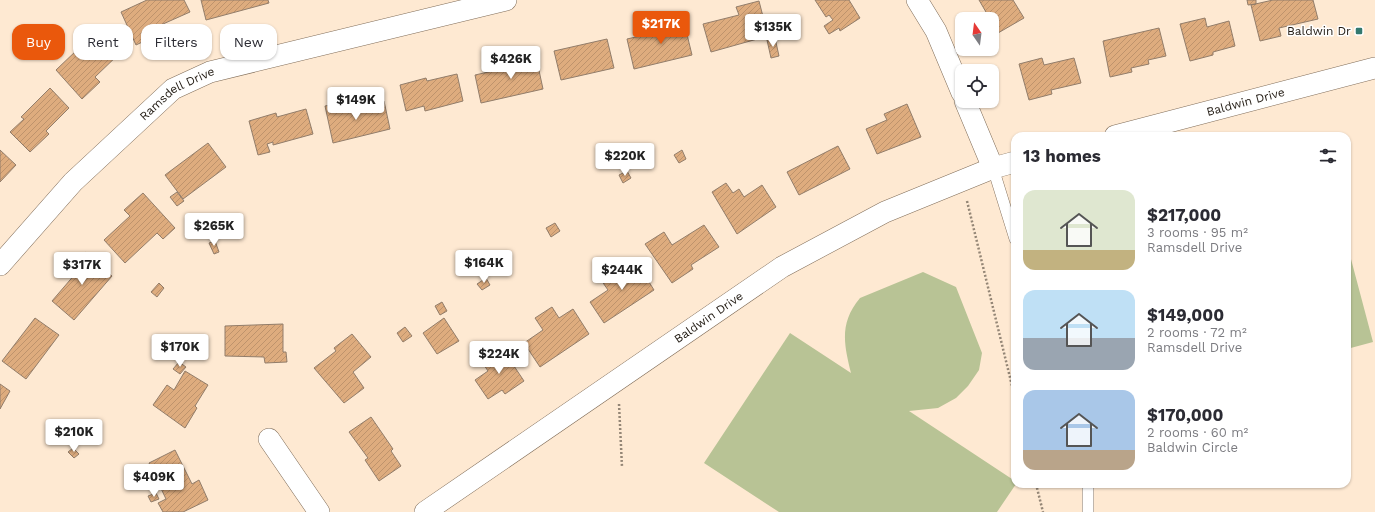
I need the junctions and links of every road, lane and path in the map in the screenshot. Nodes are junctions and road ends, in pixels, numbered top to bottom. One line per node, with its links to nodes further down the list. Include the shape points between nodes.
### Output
1 (506, 0): 11 (street, Ramsdell Drive, via 210,72 173,89 73,182)
2 (917, 0): 4 (street, via 936,31)
3 (1375, 68): 6 (street, Baldwin Drive)
4 (955, 76)
5 (969, 108): 8 (street)
6 (1130, 132)
7 (1011, 163): 8 (street, Baldwin Drive)
8 (993, 168): 10 (lane); 19 (street, Baldwin Drive, via 885,212 782,267)
9 (966, 199): 12 (path)
10 (1011, 226)
11 (0, 266)
12 (1011, 382)
13 (619, 404): 15 (path)
14 (269, 439): 18 (street)
15 (622, 466)
16 (1037, 488): 20 (path)
17 (1088, 488): 21 (lane)
18 (319, 512)
19 (425, 512)
20 (1043, 512)
21 (1088, 512)

